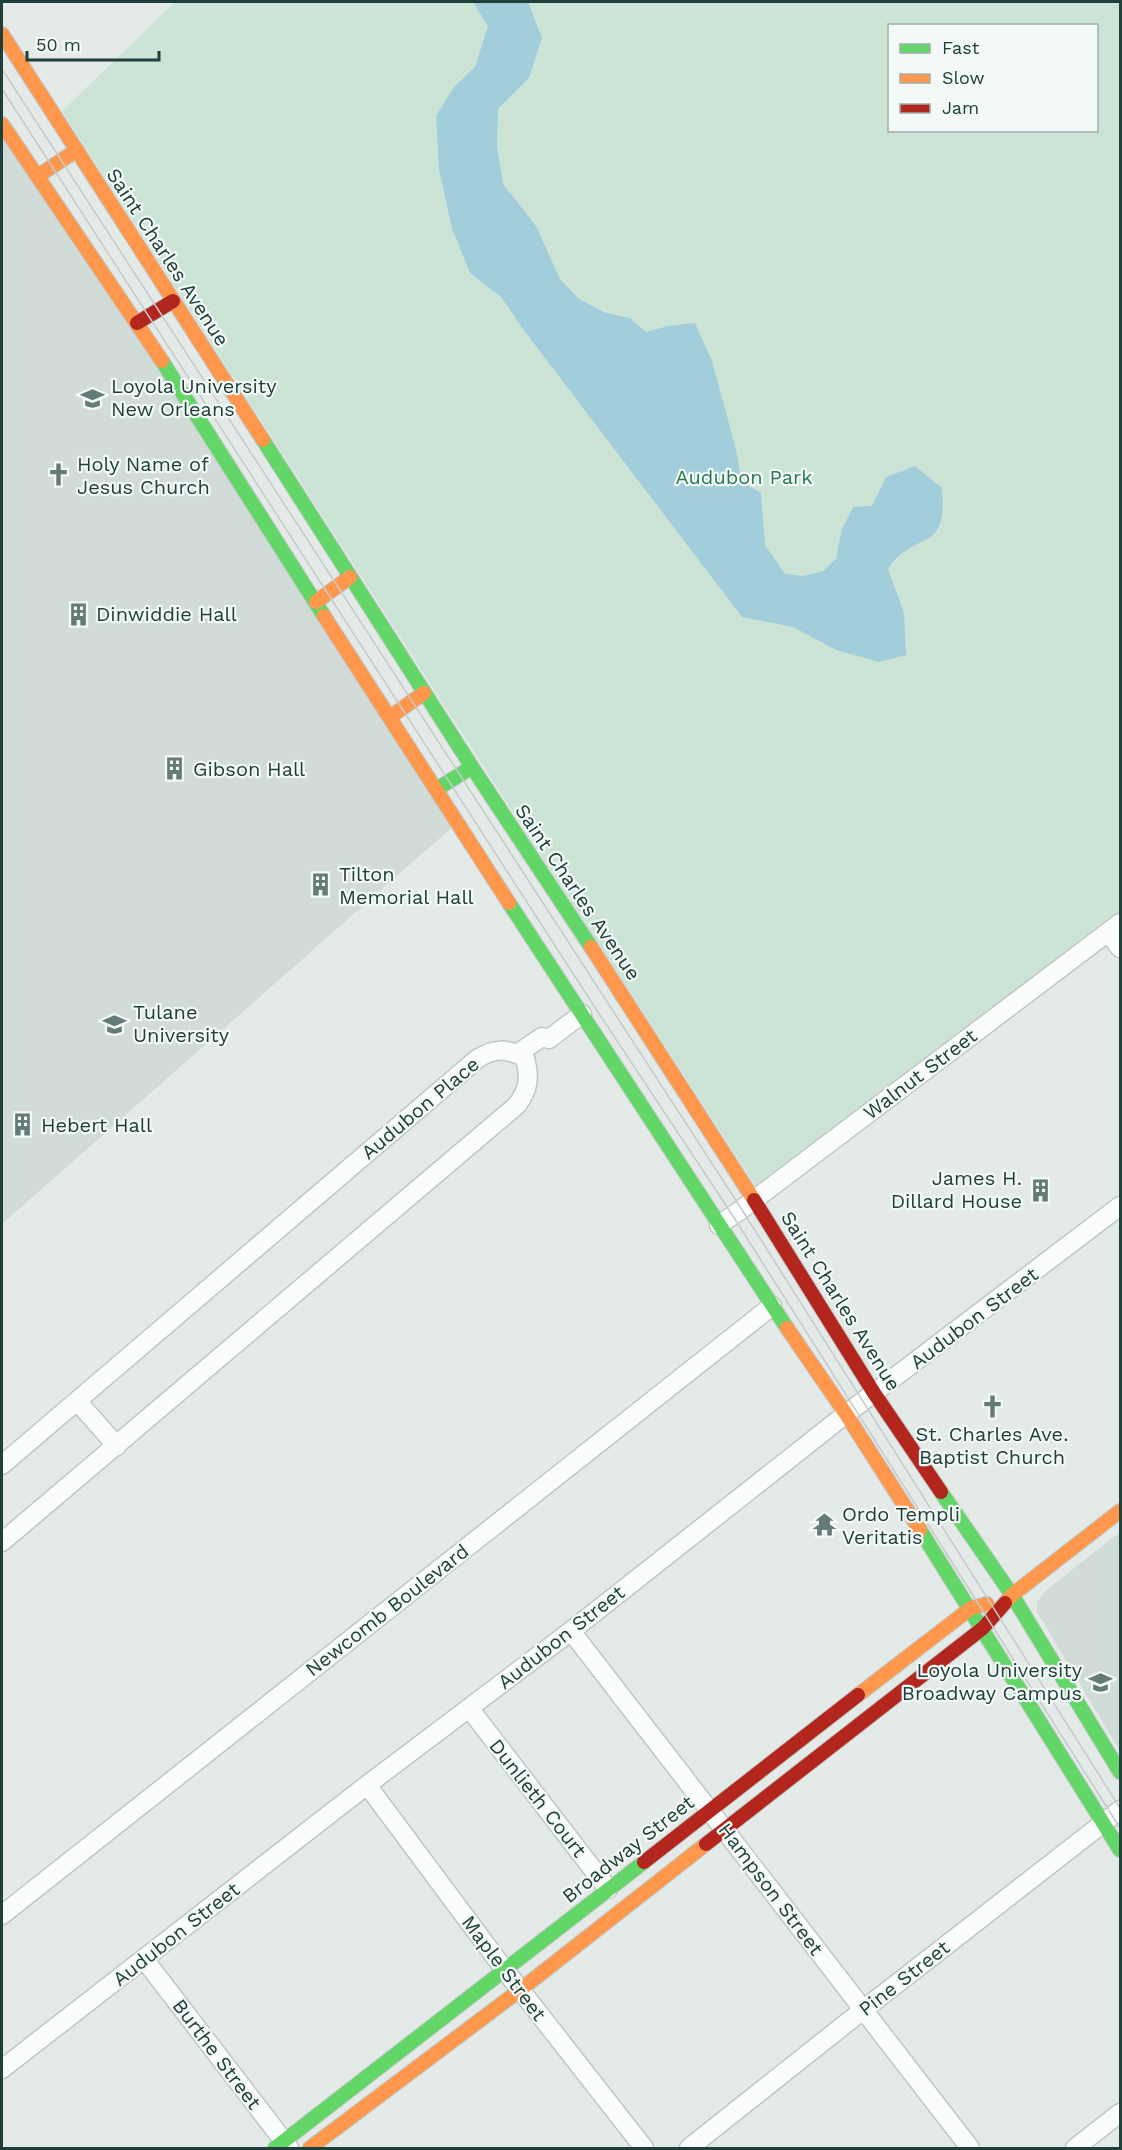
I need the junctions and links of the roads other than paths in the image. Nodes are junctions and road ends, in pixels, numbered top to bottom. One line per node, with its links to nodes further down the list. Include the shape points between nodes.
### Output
1 (2, 33): 3 (main road, Saint Charles Avenue)
2 (2, 124): 4 (main road)
3 (77, 150): 4 (main road); 5 (main road, Saint Charles Avenue)
4 (38, 176): 6 (main road)
5 (172, 301): 6 (main road); 7 (main road, Saint Charles Avenue)
6 (137, 324): 8 (main road)
7 (350, 577): 8 (main road); 9 (main road, Saint Charles Avenue)
8 (316, 602): 10 (main road)
9 (424, 693): 10 (main road); 11 (main road, Saint Charles Avenue)
10 (390, 717): 12 (main road)
11 (472, 767): 12 (main road); 17 (main road, Saint Charles Avenue)
12 (437, 789): 15 (main road)
13 (1114, 927): 14 (street); 17 (street, Walnut Street)
14 (1120, 948)
15 (582, 1014): 16 (street, via 549,1039 549,1046); 19 (main road)
16 (522, 1059): 22 (street, Audubon Place, via 499,1049 477,1059); 24 (street, via 528,1086 517,1105)
17 (754, 1199): 19 (street, Walnut Street); 21 (main road, Saint Charles Avenue)
18 (1120, 1206): 21 (street, Audubon Street)
19 (718, 1225): 20 (main road)
20 (772, 1306): 23 (main road); 41 (street, Newcomb Boulevard)
21 (874, 1393): 23 (street, Audubon Street); 28 (main road, Saint Charles Avenue)
22 (77, 1401): 24 (street); 25 (street, Audubon Place)
23 (846, 1414): 29 (main road); 31 (street, Audubon Street)
24 (117, 1446): 27 (street)
25 (2, 1465)
26 (1120, 1511): 28 (main road, Broadway Street)
27 (2, 1542)
28 (1011, 1595): 29 (main road, Broadway Street); 30 (main road, Broadway Street); 33 (main road, Saint Charles Avenue)
29 (971, 1608): 30 (main road); 35 (main road, Broadway Street)
30 (983, 1628): 37 (main road); 38 (main road, Broadway Street)
31 (571, 1630): 32 (street, Audubon Street); 35 (street, Hampson Street)
32 (469, 1708): 34 (street, Audubon Street); 40 (street, Dunlieth Court)
33 (1120, 1772)
34 (367, 1785): 42 (street, Audubon Street); 43 (street, Maple Street)
35 (710, 1810): 38 (street, Hampson Street); 40 (main road, Broadway Street)
36 (1120, 1810): 37 (street, Pine Street)
37 (1103, 1823): 39 (main road); 45 (street, Pine Street)
38 (725, 1830): 44 (main road, Broadway Street); 45 (street, Hampson Street)
39 (1120, 1850)
40 (608, 1889): 43 (main road, Broadway Street)
41 (2, 1915)
42 (144, 1959): 46 (street, Audubon Street); 48 (street, Burthe Street)
43 (504, 1969): 44 (street, Maple Street); 48 (main road, Broadway Street)
44 (520, 1990): 49 (main road, Broadway Street); 50 (street, Maple Street)
45 (863, 2010): 51 (street, Pine Street); 52 (street, Hampson Street)
46 (2, 2068)
47 (1120, 2114): 53 (street)
48 (283, 2146)
49 (310, 2148)
50 (644, 2148)
51 (689, 2148)
52 (970, 2148)
53 (1075, 2148)

